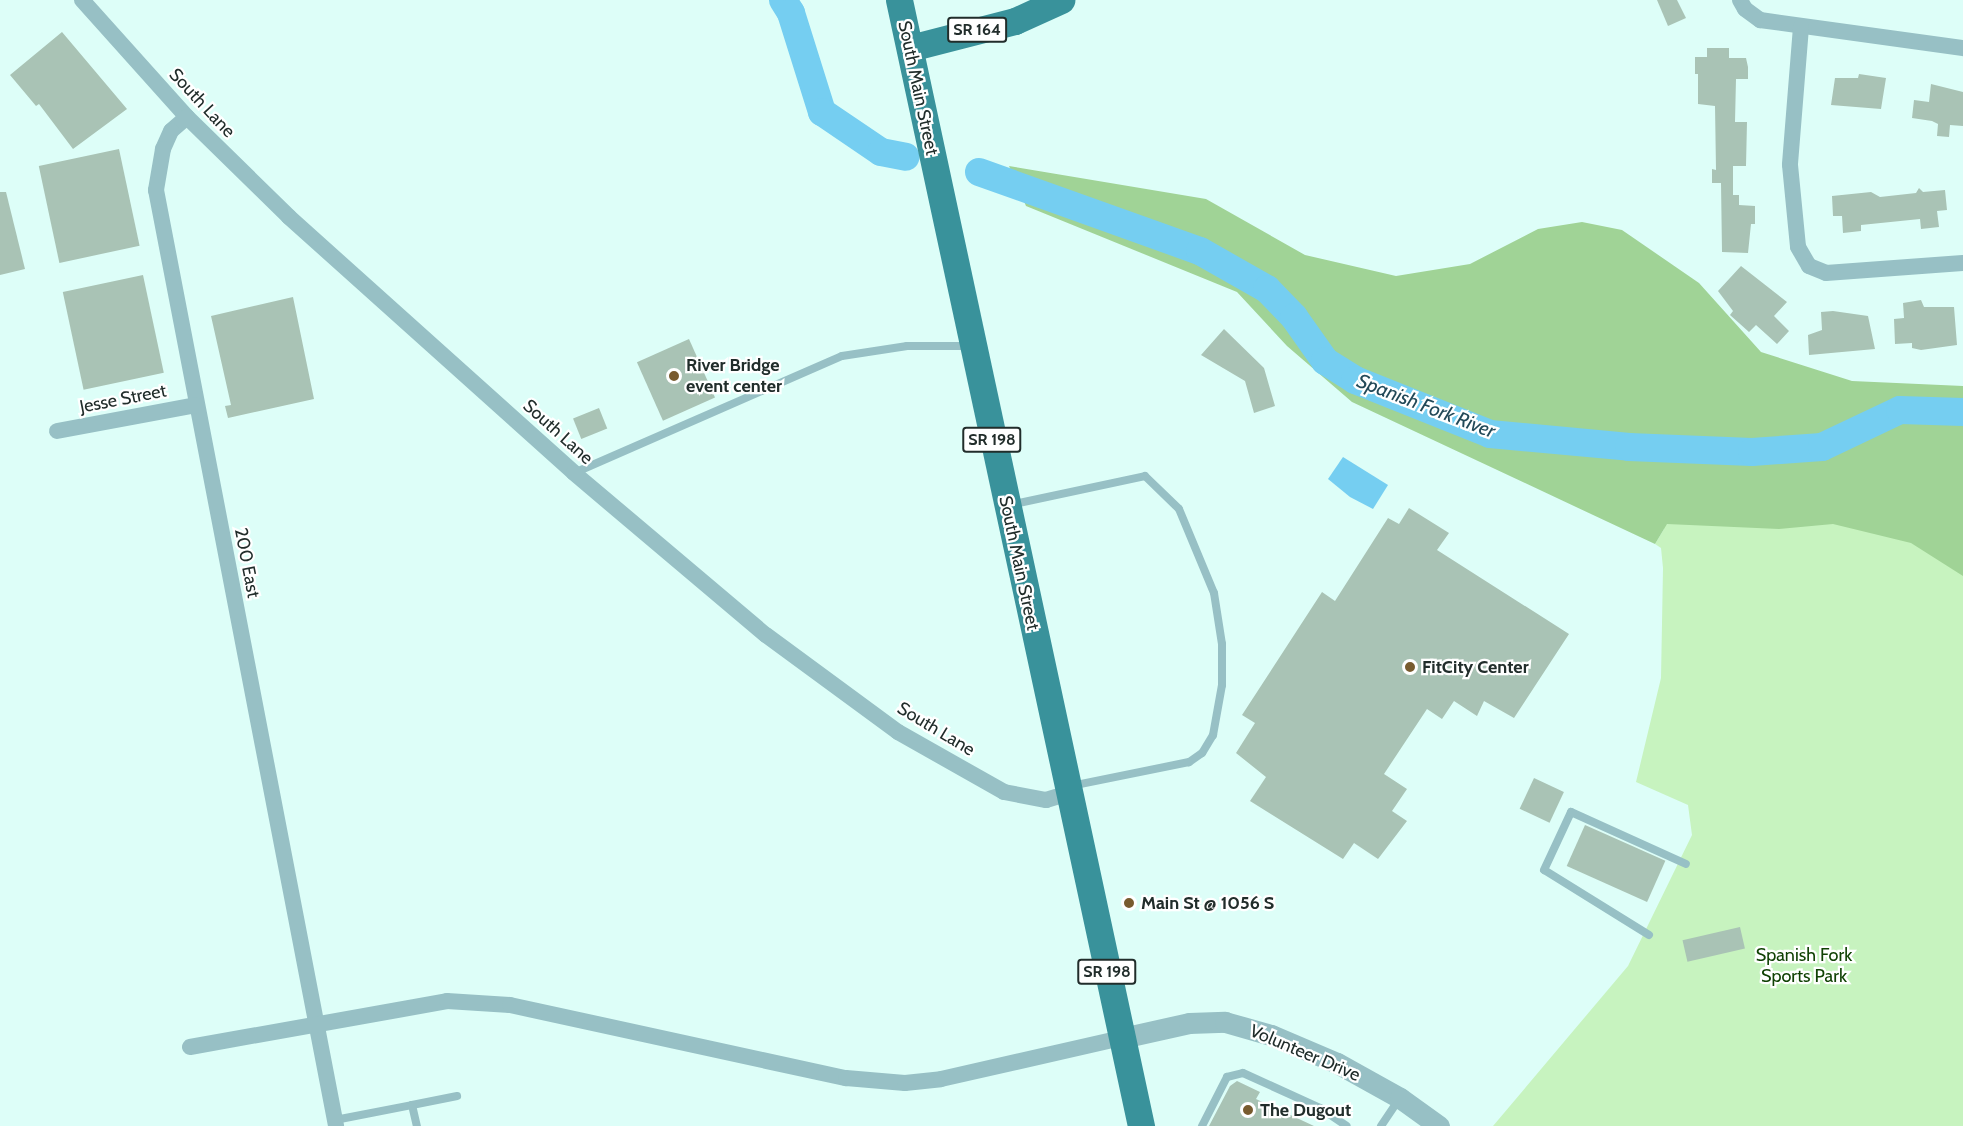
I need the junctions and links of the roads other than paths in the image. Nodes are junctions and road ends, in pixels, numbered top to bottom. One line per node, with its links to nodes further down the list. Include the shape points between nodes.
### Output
1 (82, 0): 8 (street, South Lane)
2 (899, 0): 6 (main road, South Main Street / SR 198)
3 (1061, 0): 6 (main road, SR 164, via 1015,21)
4 (1740, 0): 5 (street, via 1760,20)
5 (1801, 27): 7 (street); 9 (street, via 1790,165 1798,247 1809,266 1826,273)
6 (910, 48): 10 (main road, South Main Street / SR 198)
7 (1963, 48)
8 (187, 117): 11 (street, 200 East, via 168,138 157,169 156,190); 13 (street, South Lane, via 289,217)
9 (1963, 263)
10 (973, 345): 13 (lane, via 907,346 842,356); 14 (main road, South Main Street / SR 198)
11 (196, 405): 12 (street, Jesse Street); 18 (street, 200 East)
12 (57, 431)
13 (574, 473): 15 (street, South Lane, via 766,635 898,732 1004,792 1046,800)
14 (1007, 506): 15 (main road, South Main Street / SR 198); 15 (lane, via 1145,476 1179,509 1214,593 1222,644 1222,685 1213,735 1202,753 1189,762)
15 (1068, 790): 19 (main road, South Main Street / SR 198)
16 (1686, 864): 17 (lane, via 1571,812 1544,870)
17 (1649, 935)
18 (316, 1025): 19 (street, via 447,1001 482,1001 846,1078 905,1083 941,1080); 20 (street); 24 (street, 200 East)
19 (1122, 1038): 22 (street, Volunteer Drive, via 1189,1023 1225,1022 1271,1035 1337,1063); 26 (main road, South Main Street / SR 198)
20 (190, 1047)
21 (457, 1096): 23 (lane)
22 (1400, 1098): 29 (lane); 30 (street, Volunteer Drive)
23 (412, 1105): 24 (lane); 25 (lane)
24 (335, 1123)
25 (417, 1126)
26 (1141, 1126)
27 (1202, 1126): 28 (lane, via 1222,1084 1235,1073 1243,1073 1320,1108)
28 (1347, 1126)
29 (1381, 1126)
30 (1439, 1126)

